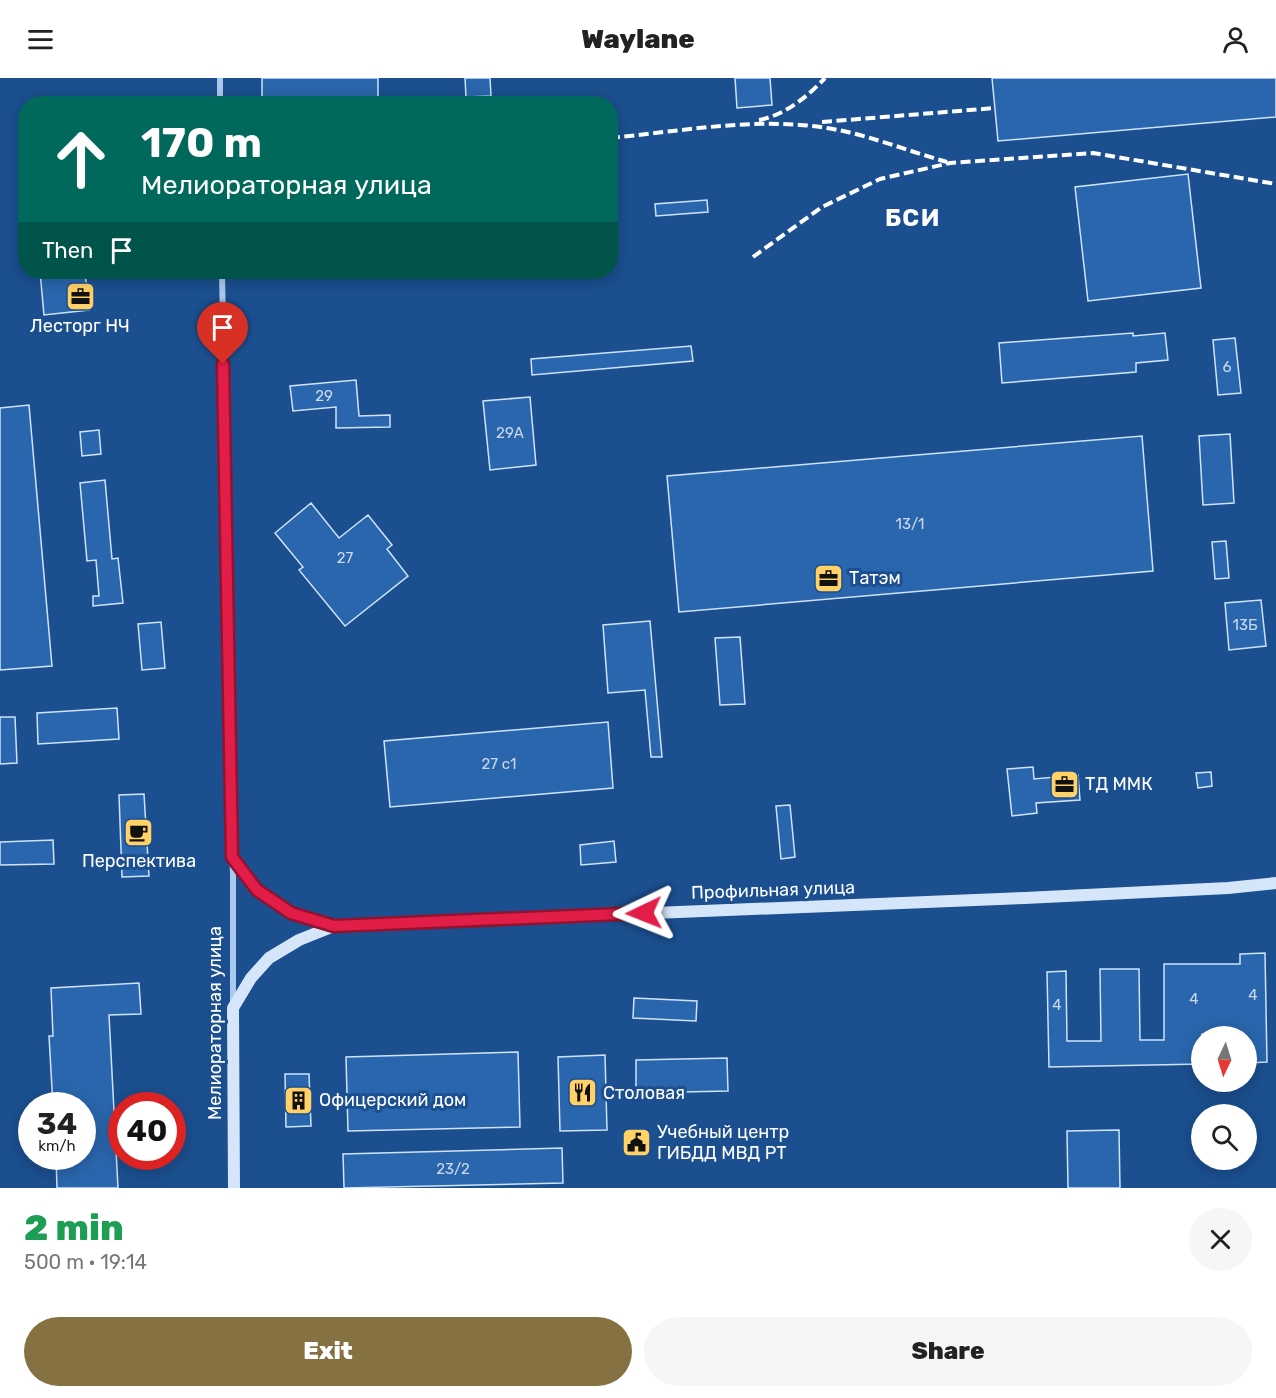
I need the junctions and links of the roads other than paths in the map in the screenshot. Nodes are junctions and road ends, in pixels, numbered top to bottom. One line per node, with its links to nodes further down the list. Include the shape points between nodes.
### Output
1 (220, 78): 2 (street)
2 (220, 96)
3 (222, 279): 4 (street, Мелиораторная улица)
4 (232, 857): 6 (street, via 257,890 291,913); 7 (street, Мелиораторная улица)
5 (1276, 883): 6 (street, Профильная улица, via 1025,898)
6 (334, 926): 7 (street, Профильная улица, via 268,958)
7 (233, 1008): 8 (street, Мелиораторная улица)
8 (234, 1188)

